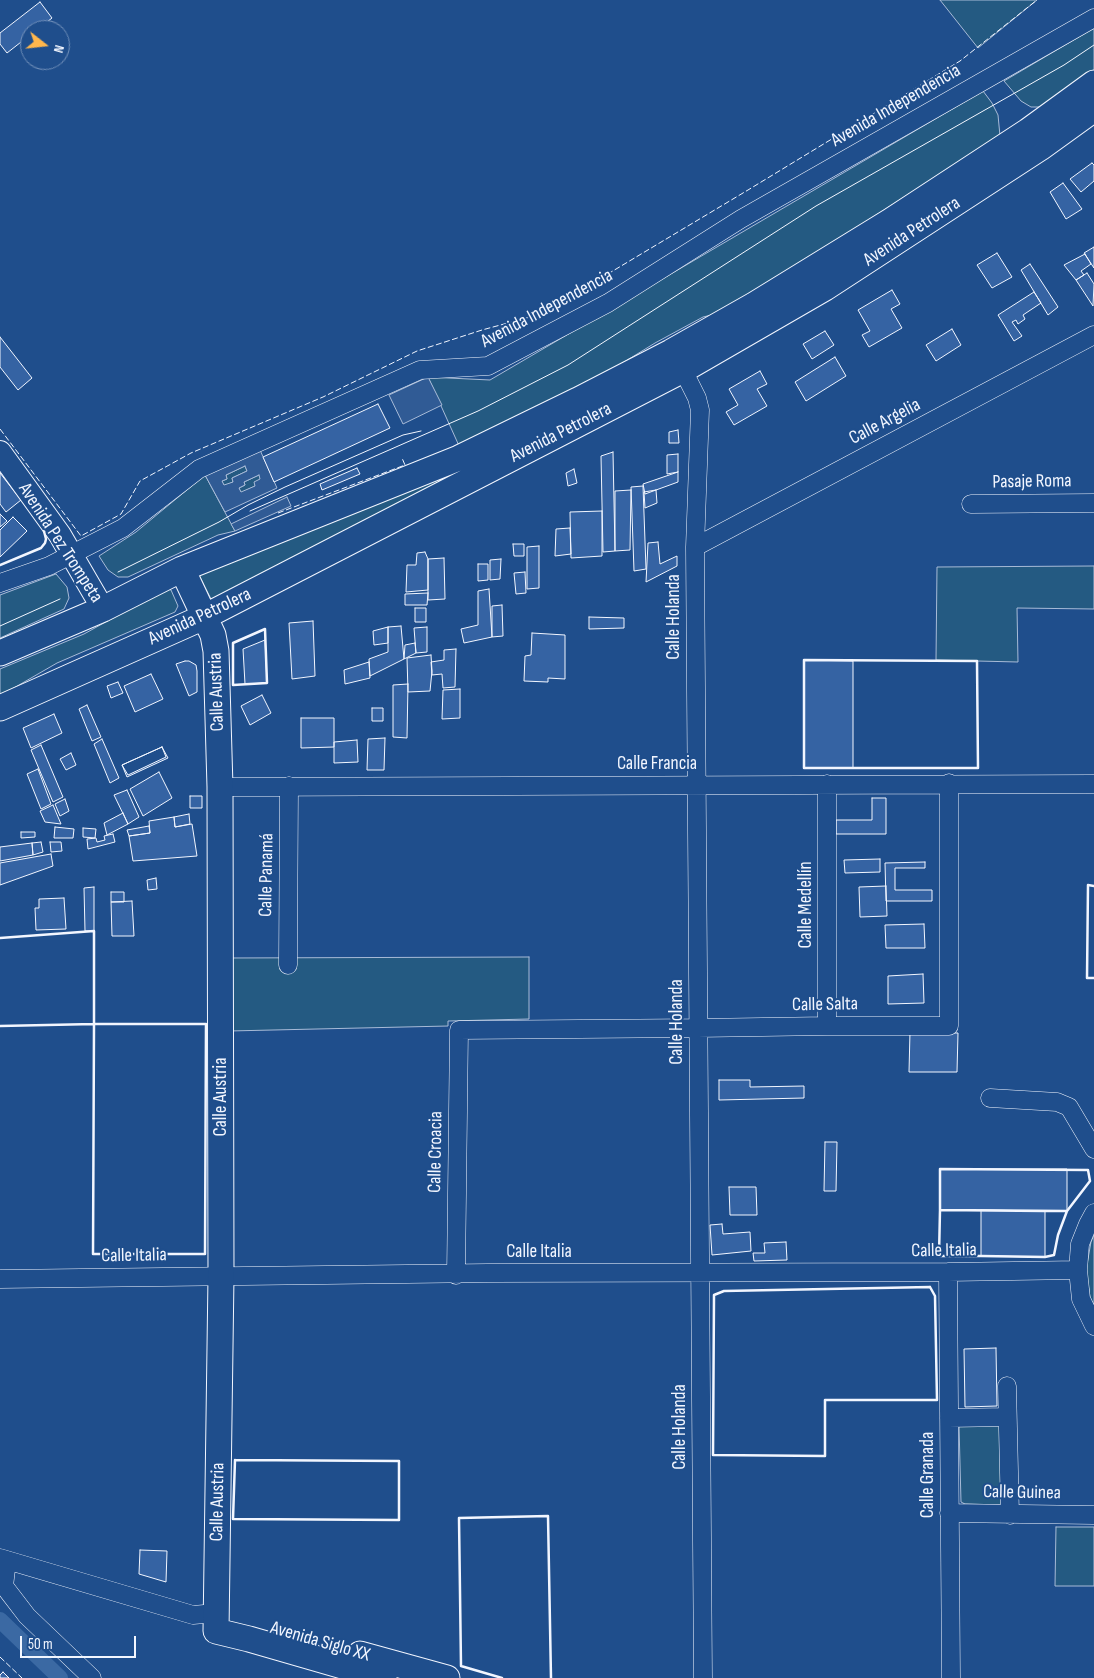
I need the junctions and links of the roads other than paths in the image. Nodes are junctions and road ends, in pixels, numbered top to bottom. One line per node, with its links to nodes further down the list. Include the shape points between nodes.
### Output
1 (1094, 18): 10 (street, Avenida Independencia, via 741,219 608,303 488,366 420,370 199,469 123,528)
2 (1094, 83): 11 (highway, Avenida Petrolera, via 889,222 671,352 459,458)
3 (1094, 109): 5 (highway, Avenida Petrolera, via 1040,148 825,288)
4 (1094, 335): 9 (street, Calle Argelia)
5 (683, 370): 9 (street, Calle Holanda, via 698,398 700,410); 14 (highway, Avenida Petrolera)
6 (0, 452): 10 (main road, Avenida Pez Trompeta)
7 (1094, 503): 8 (street, Pasaje Roma)
8 (971, 504)
9 (695, 547): 21 (street, Calle Holanda)
10 (71, 555): 12 (street, Avenida Independencia); 13 (main road, Avenida Pez Trompeta)
11 (182, 569): 13 (highway, Avenida Petrolera); 14 (highway, Calle Austria)
12 (0, 583)
13 (103, 609): 15 (highway, Avenida Petrolera)
14 (204, 617): 16 (highway, Avenida Petrolera); 22 (highway, Calle Austria, via 216,650)
15 (0, 654)
16 (0, 708)
17 (827, 784): 18 (street, Calle Francia); 21 (street, Calle Francia); 24 (street, Calle Medellín)
18 (949, 784): 19 (street, Calle Francia); 24 (street, Calle Salta, via 949,1026)
19 (1094, 784)
20 (290, 786): 21 (street, Calle Francia); 22 (street, Calle Francia); 23 (street, Calle Panamá)
21 (696, 786): 25 (street, Calle Holanda)
22 (220, 787): 34 (highway, Calle Austria)
23 (288, 965)
24 (827, 1026): 25 (street, Calle Salta)
25 (698, 1028): 26 (street, Calle Salta); 32 (street, Calle Holanda)
26 (459, 1030): 33 (street, Calle Croacia)
27 (990, 1098): 28 (street, via 1057,1102 1069,1108)
28 (1094, 1149)
29 (1094, 1213): 30 (street, via 1080,1244)
30 (1078, 1270): 31 (street, Calle Italia); 36 (street, via 1082,1299)
31 (948, 1272): 32 (street, Calle Italia); 39 (street, Calle Granada)
32 (700, 1273): 33 (street, Calle Italia); 48 (street, Calle Holanda)
33 (456, 1275): 34 (street, Calle Italia)
34 (221, 1276): 35 (street, Calle Italia); 44 (highway, Calle Austria)
35 (0, 1279)
36 (1094, 1326)
37 (1007, 1386): 38 (street)
38 (1008, 1416): 39 (street); 41 (street)
39 (949, 1418): 40 (street, Calle Granada)
40 (949, 1513): 41 (street, Calle Guinea); 49 (street, Calle Granada)
41 (1010, 1515): 42 (street, Calle Guinea)
42 (1094, 1515)
43 (3, 1559): 44 (street, Avenida Siglo XX); 45 (street, via 4,1586 27,1616)
44 (208, 1620): 46 (highway, Avenida Siglo XX, via 249,1639); 47 (highway, Avenida Siglo XX)
45 (92, 1678)
46 (384, 1678)
47 (447, 1678)
48 (703, 1678)
49 (951, 1678)

